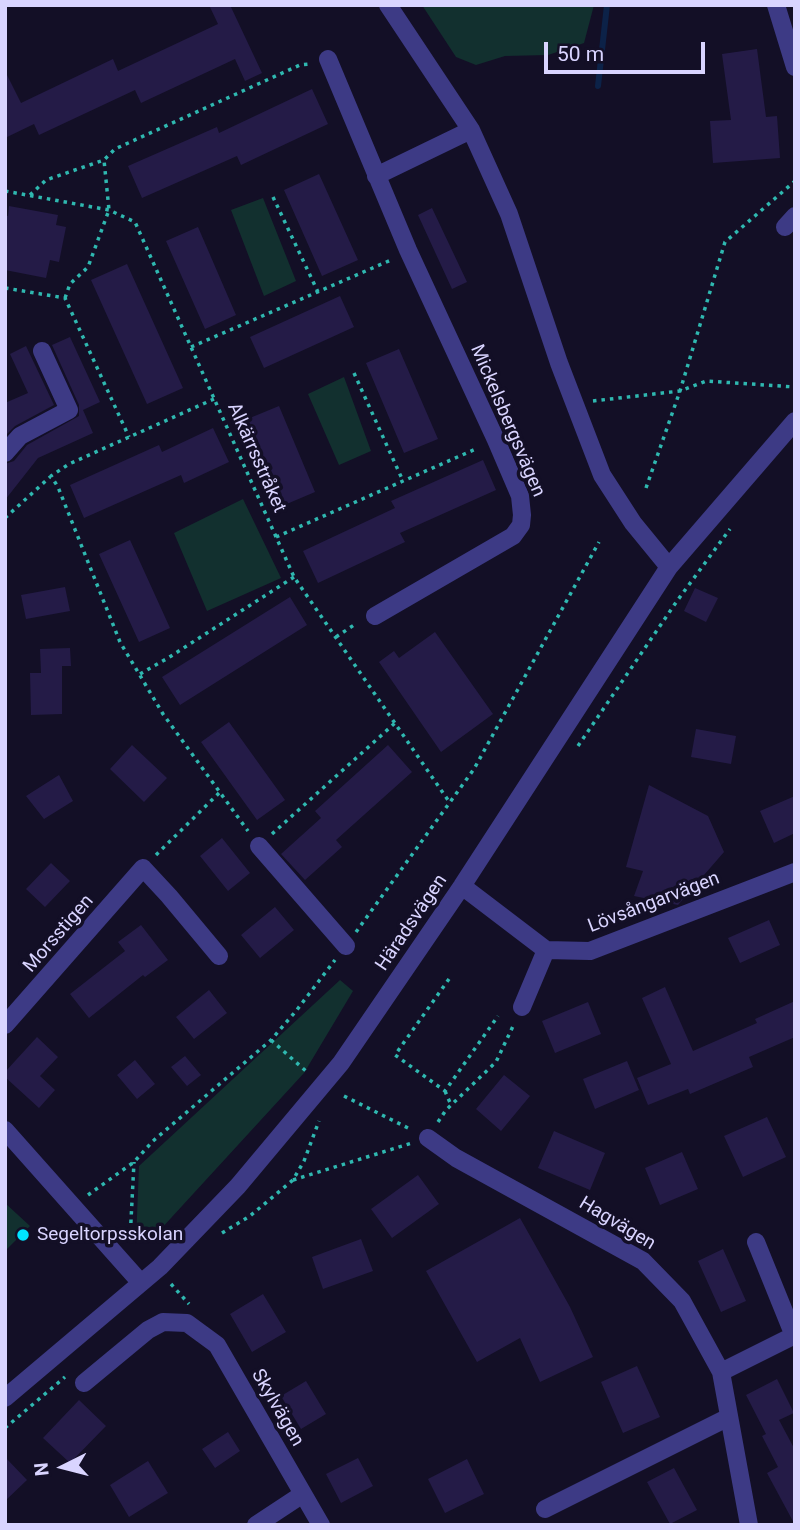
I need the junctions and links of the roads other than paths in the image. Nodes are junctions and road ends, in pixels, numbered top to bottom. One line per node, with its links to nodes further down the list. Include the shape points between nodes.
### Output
1 (388, 5): 5 (street)
2 (776, 5): 4 (street)
3 (328, 59): 6 (street, Mickelsbergsvägen)
4 (795, 67)
5 (471, 130): 6 (street); 10 (street, via 509,214 602,475)
6 (376, 176): 11 (street, Mickelsbergsvägen, via 496,440 520,496 523,515 513,536)
7 (42, 351): 9 (street, via 69,410 20,436)
8 (795, 421): 10 (street, Häradsvägen)
9 (5, 453)
10 (669, 567): 14 (street, Häradsvägen)
11 (375, 616)
12 (259, 846): 15 (street)
13 (795, 872): 16 (street, Lövsångarvägen, via 590,951)
14 (462, 886): 16 (street); 23 (street, Häradsvägen, via 341,1063 238,1186)
15 (346, 946)
16 (546, 950): 18 (street)
17 (219, 956): 19 (street, Morsstigen, via 143,868)
18 (522, 1007)
19 (5, 1025)
20 (5, 1130): 23 (street)
21 (428, 1138): 25 (street, Hagvägen, via 643,1261 682,1301)
22 (756, 1242): 24 (street)
23 (141, 1283): 27 (street, Häradsvägen)
24 (794, 1336): 25 (street)
25 (721, 1372): 28 (street, Hagvägen)
26 (84, 1382): 29 (street, Skylvägen, via 148,1330 163,1322 187,1323 217,1345)
27 (5, 1398)
28 (729, 1417): 30 (street); 33 (street, Hagvägen)
29 (303, 1494): 31 (street); 32 (street, Skylvägen)
30 (545, 1509)
31 (256, 1525)
32 (321, 1525)
33 (749, 1525)

